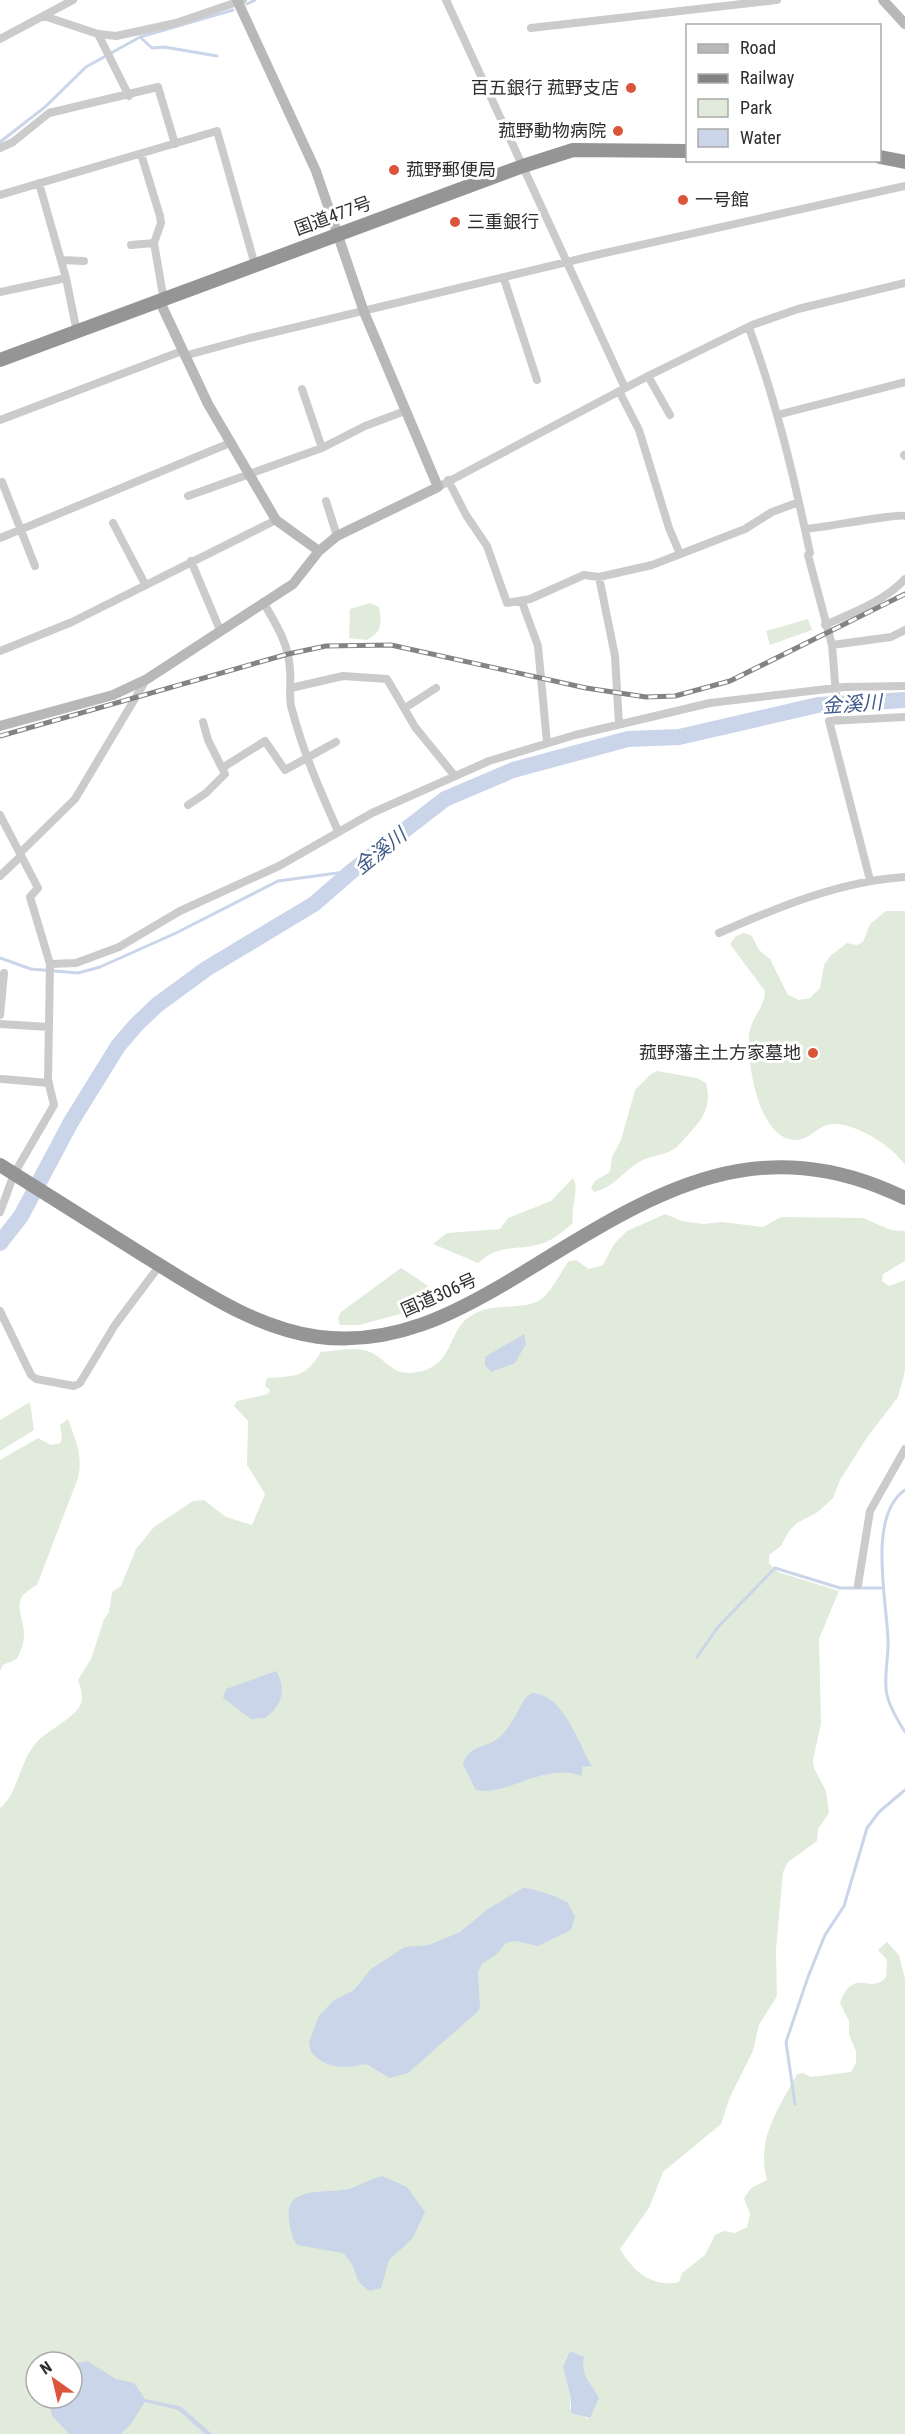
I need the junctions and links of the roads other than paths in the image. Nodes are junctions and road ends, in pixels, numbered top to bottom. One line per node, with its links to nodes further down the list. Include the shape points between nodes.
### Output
1 (73, 0): 6 (street)
2 (446, 0): 18 (street)
3 (777, 0): 8 (street)
4 (883, 0): 7 (street)
5 (240, 1): 9 (street, via 176,23 116,36); 22 (street, via 316,171)
6 (44, 16): 9 (street); 10 (street)
7 (903, 18)
8 (531, 28)
9 (98, 34): 11 (street)
10 (0, 39)
11 (129, 96): 12 (street, via 158,87); 13 (street, via 49,113)
12 (175, 144): 15 (street); 28 (street, via 217,132)
13 (0, 148)
14 (686, 151): 18 (highway, 国道477号, via 573,150)
15 (141, 154): 19 (street); 23 (street, via 160,216)
16 (881, 157): 17 (highway)
17 (905, 162)
18 (523, 166): 22 (highway, 国道477号); 27 (street)
19 (39, 183): 21 (street); 25 (street)
20 (905, 186): 27 (street)
21 (0, 195)
22 (339, 234): 28 (highway, 国道477号); 34 (street)
23 (154, 243): 24 (street); 33 (street)
24 (131, 245)
25 (61, 260): 26 (street); 29 (street)
26 (84, 261)
27 (568, 263): 30 (street); 43 (street)
28 (255, 265): 33 (highway, 国道477号)
29 (66, 278): 32 (street); 36 (street)
30 (504, 279): 34 (street); 40 (street)
31 (905, 283): 35 (street, via 781,314)
32 (0, 292)
33 (162, 301): 36 (highway, 国道477号); 37 (street)
34 (364, 312): 37 (street); 44 (street)
35 (749, 328): 39 (street); 46 (street)
36 (77, 332): 38 (highway, 国道477号)
37 (183, 354): 47 (street); 48 (street)
38 (0, 360)
39 (648, 376): 43 (street); 45 (street)
40 (537, 380)
41 (905, 382): 46 (street)
42 (302, 389): 49 (street)
43 (622, 389): 52 (street); 64 (street)
44 (405, 411): 49 (street); 52 (street)
45 (670, 415)
46 (777, 415): 55 (street)
47 (0, 420)
48 (230, 443): 50 (street); 59 (street)
49 (322, 448): 50 (street)
50 (248, 474): 53 (street); 57 (street)
51 (2, 482): 59 (street)
52 (443, 483): 61 (street); 70 (street, via 487,546 507,603)
53 (188, 496)
54 (326, 501): 61 (street)
55 (799, 502): 60 (street); 64 (street, via 772,512 745,529)
56 (905, 516): 60 (street, via 894,514 859,523)
57 (276, 520): 63 (street); 65 (street)
58 (113, 523): 69 (street)
59 (21, 529): 62 (street); 66 (street)
60 (805, 529): 72 (street)
61 (337, 536): 63 (street)
62 (0, 538)
63 (320, 550): 71 (street, via 292,584)
64 (680, 554): 67 (street, via 626,573)
65 (191, 561): 69 (street); 73 (street)
66 (35, 566)
67 (599, 577): 70 (street, via 584,574); 86 (street, via 615,656)
68 (905, 579): 72 (street, via 860,610)
69 (145, 584): 76 (street, via 72,622)
70 (522, 602): 89 (street, via 538,646)
71 (263, 603): 73 (street); 79 (street, via 285,643)
72 (825, 625): 75 (street)
73 (220, 630): 77 (street)
74 (905, 630): 75 (street, via 891,636)
75 (832, 645): 81 (street)
76 (0, 651)
77 (147, 679): 87 (street, via 113,695); 96 (street, via 75,799)
78 (905, 686): 81 (street)
79 (291, 688): 82 (street, via 344,676 387,679); 90 (street, via 291,706)
80 (436, 688): 82 (street)
81 (838, 690): 84 (street); 86 (street, via 710,703)
82 (405, 708): 92 (street)
83 (905, 717): 84 (street)
84 (839, 718): 99 (street, via 829,721)
85 (203, 722): 91 (street)
86 (619, 724): 89 (street)
87 (0, 726)
88 (336, 742): 90 (street)
89 (547, 743): 92 (street)
90 (307, 756): 91 (street, via 285,770 265,741); 95 (street, via 313,779)
91 (222, 768): 93 (street, via 225,774)
92 (452, 777): 95 (street)
93 (188, 805)
94 (0, 815): 96 (street)
95 (338, 831): 101 (street, via 279,866 180,911 111,951 76,963)
96 (20, 854): 97 (street); 101 (street, via 38,888 30,897)
97 (0, 876)
98 (905, 877): 99 (street)
99 (870, 880): 100 (street, via 779,907)
100 (719, 933)
101 (50, 965): 104 (street)
102 (4, 973): 103 (street)
103 (0, 1020): 104 (street)
104 (49, 1028): 106 (street)
105 (2, 1079): 106 (street)
106 (48, 1083): 108 (street, via 54,1104)
107 (0, 1165): 108 (highway, 国道306号)
108 (19, 1177): 110 (street); 111 (highway, 国道306号)
109 (905, 1198): 111 (highway, 国道306号, via 857,1180 810,1171 762,1169 706,1177 667,1190 627,1210 456,1311 413,1329 366,1338 318,1336 271,1326 219,1301)
110 (0, 1212)
111 (160, 1265): 112 (street, via 80,1383 74,1386 31,1375)
112 (0, 1311)
113 (905, 1449): 114 (street, via 870,1511)
114 (858, 1585)

